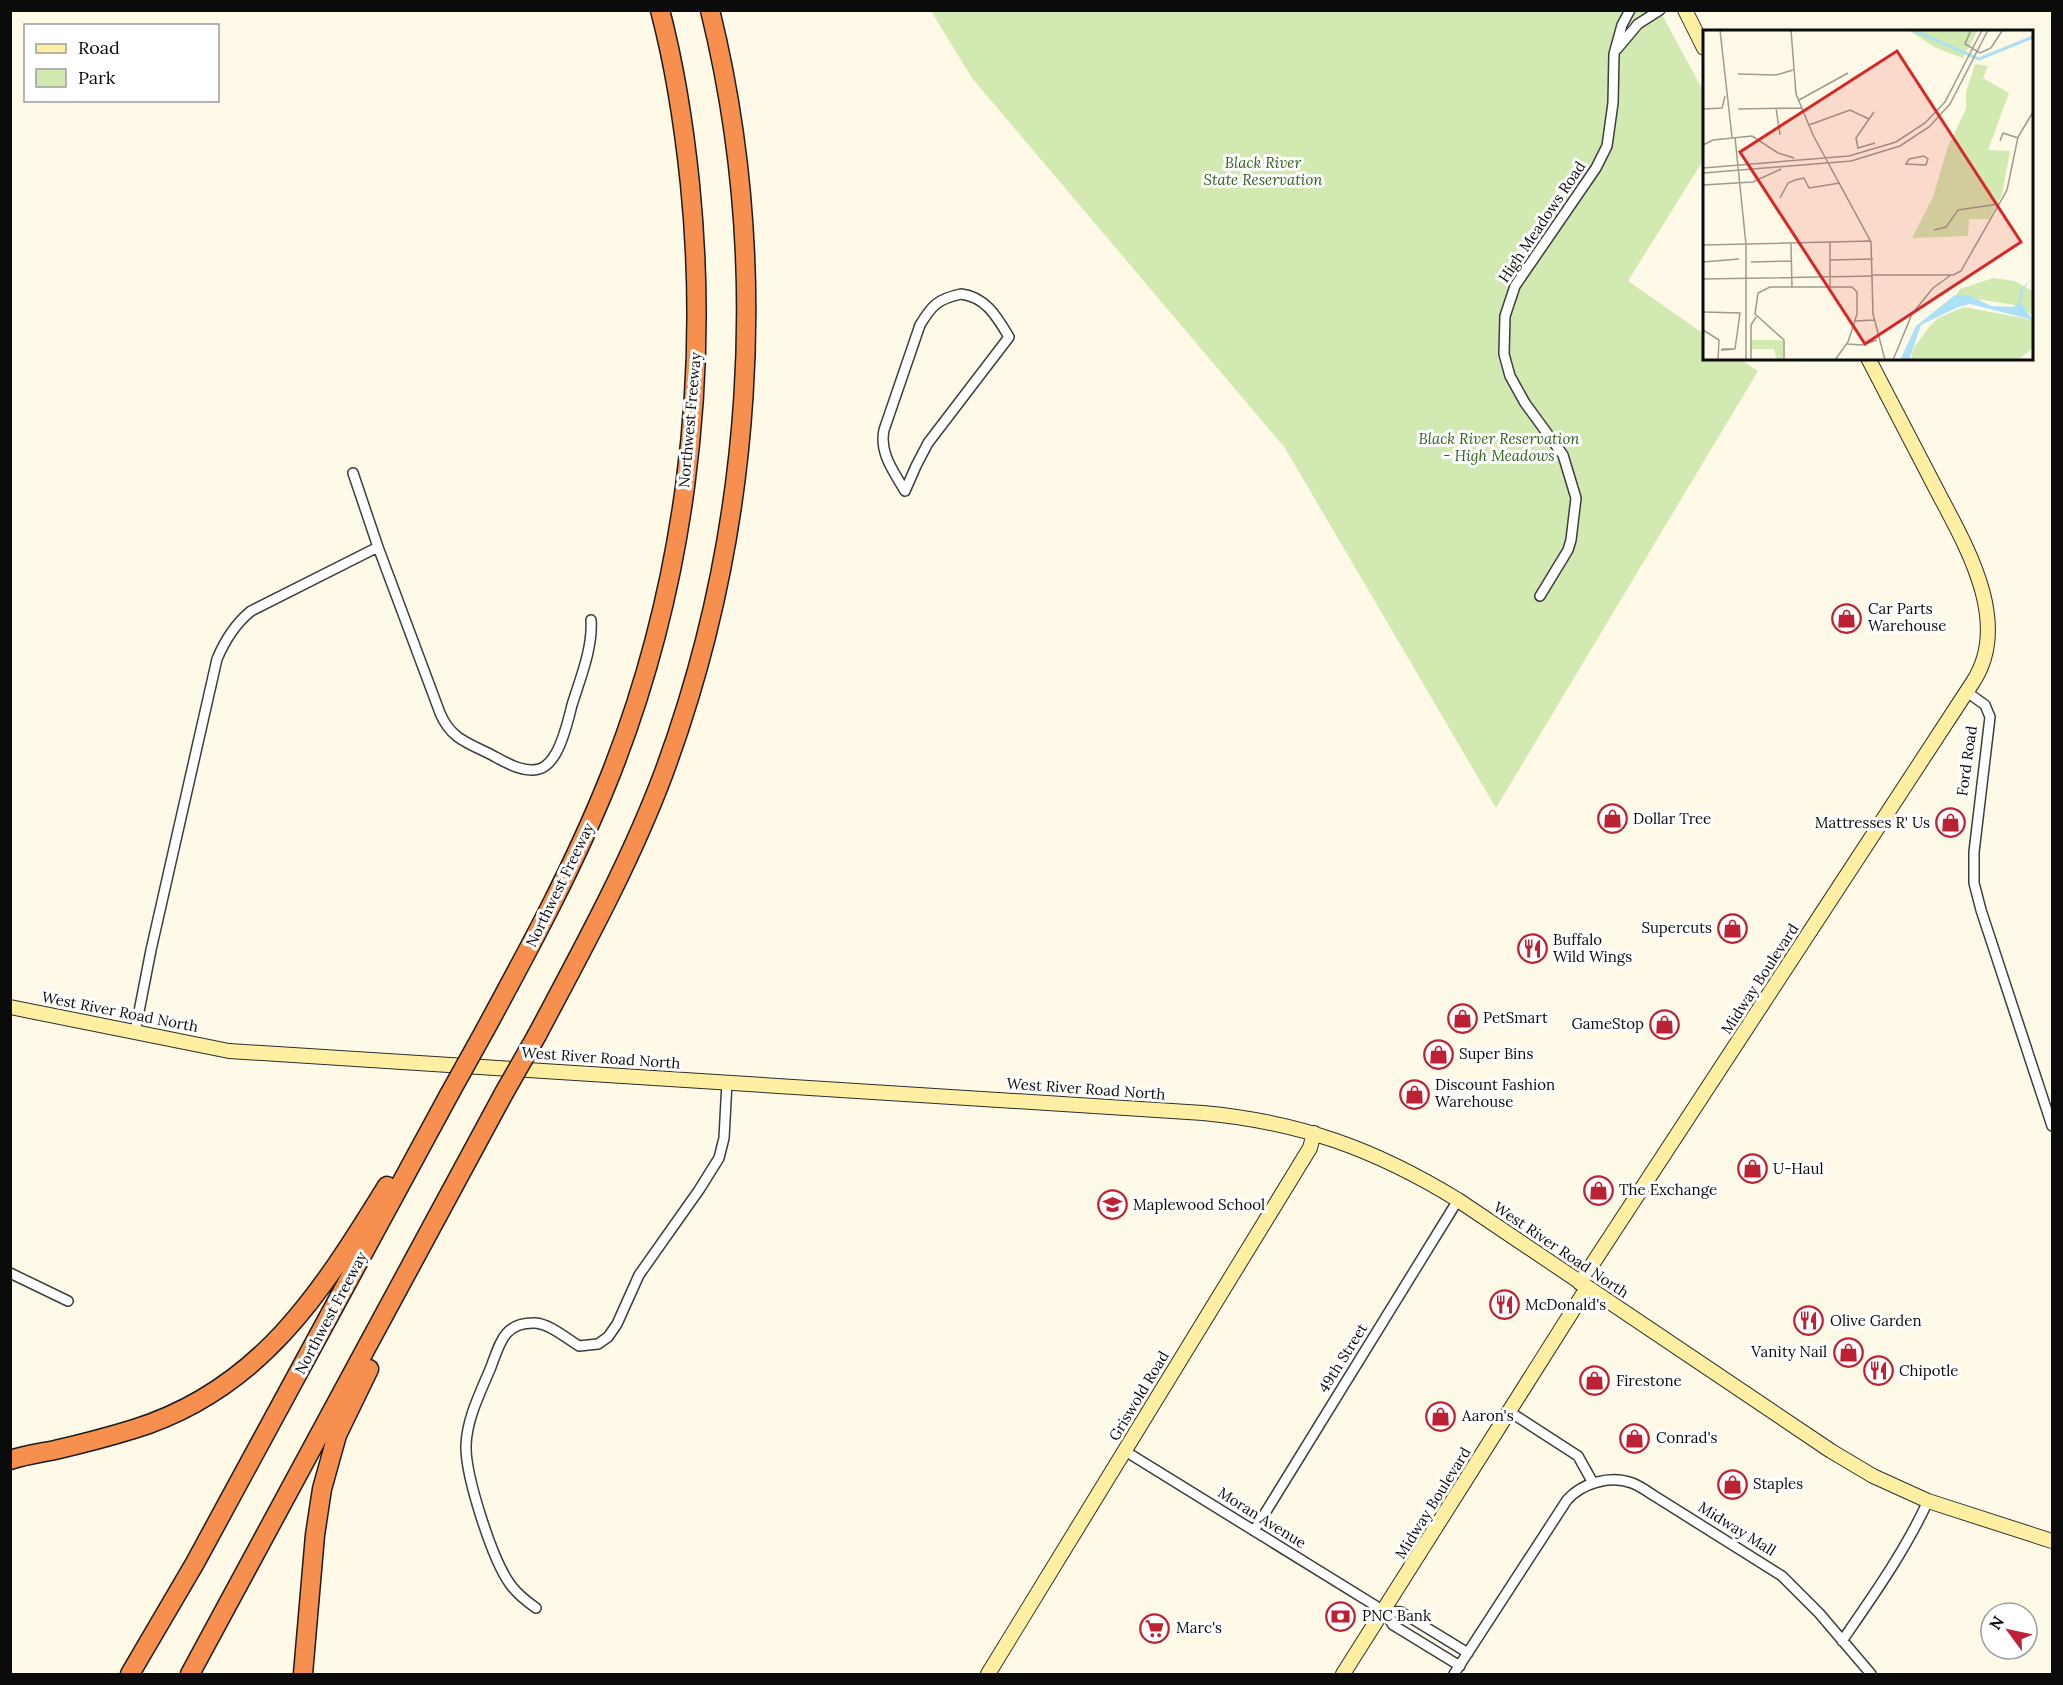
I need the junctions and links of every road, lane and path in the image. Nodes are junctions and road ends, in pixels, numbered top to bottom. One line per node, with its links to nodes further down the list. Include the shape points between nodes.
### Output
1 (660, 10): 18 (highway, Northwest Freeway, via 682,118 695,240 697,354 690,451 668,585 630,721 589,826 519,967)
2 (710, 10): 21 (highway, bridge, via 741,195 745,291 744,381 729,524 705,637 663,775 611,893)
3 (1629, 10): 7 (street, High Meadows Road)
4 (1660, 10): 7 (street, via 1638,24)
5 (1685, 10): 6 (street)
6 (1703, 46)
7 (1614, 54): 12 (street, High Meadows Road, via 1607,146 1515,286 1506,316 1504,354 1510,376 1563,455 1576,498 1568,550)
8 (1869, 360): 14 (street, via 1957,529 1982,587 1987,648 1981,669)
9 (916, 466): 9 (street, via 905,491 884,451 884,430 928,312 947,297 972,296 989,308 1009,337 928,443)
10 (353, 473): 11 (street)
11 (378, 547): 13 (street, via 447,728 468,743 519,767 539,769 556,753 585,664); 16 (street, via 251,611 222,645)
12 (1540, 596)
13 (591, 620)
14 (1967, 692): 19 (street, Ford Road, via 1985,705 1990,717 1975,831 1975,887); 24 (street, Midway Boulevard)
15 (10, 1007): 16 (street, West River Road North)
16 (135, 1032): 17 (street, West River Road North, via 229,1051)
17 (727, 1082): 20 (street, West River Road North, via 1212,1114); 33 (street, via 719,1158 639,1275 608,1337 584,1347 537,1323 510,1329 501,1340 477,1403 466,1443 468,1473 500,1567 520,1597)
18 (448, 1091): 28 (highway, via 337,1263 292,1324 258,1360 205,1397 165,1418); 38 (highway, Northwest Freeway, via 195,1563)
19 (2052, 1125)
20 (1314, 1133): 22 (street, West River Road North, via 1379,1157); 27 (street, Griswold Road, via 1310,1148)
21 (472, 1155): 39 (highway); 40 (highway, via 452,1209 374,1357 338,1436 322,1489 315,1535)
22 (1458, 1200): 24 (street, West River Road North); 31 (street, 49th Street)
23 (12, 1277): 25 (street)
24 (1584, 1285): 26 (street, Midway Boulevard); 30 (street, West River Road North, via 1831,1452)
25 (68, 1301)
26 (1510, 1412): 29 (street, via 1578,1456); 34 (street, Midway Boulevard)
27 (1125, 1451): 31 (street, Moran Avenue); 41 (street, Griswold Road)
28 (10, 1460)
29 (1593, 1483): 35 (street, Midway Mall, via 1622,1481 1637,1485 1764,1563 1797,1589); 36 (street, via 1578,1490 1563,1506)
30 (1928, 1501): 32 (street, West River Road North); 35 (street, via 1918,1525)
31 (1254, 1531): 34 (street, Moran Avenue)
32 (2052, 1541)
33 (536, 1608)
34 (1384, 1611): 36 (street, Moran Avenue, via 1401,1612); 37 (street, Moran Avenue, via 1393,1625); 42 (street, Midway Boulevard)
35 (1842, 1641): 43 (street, Midway Mall)
36 (1468, 1653): 37 (street)
37 (1457, 1670)
38 (130, 1674)
39 (190, 1674)
40 (303, 1674)
41 (988, 1674)
42 (1343, 1674)
43 (1871, 1674)

